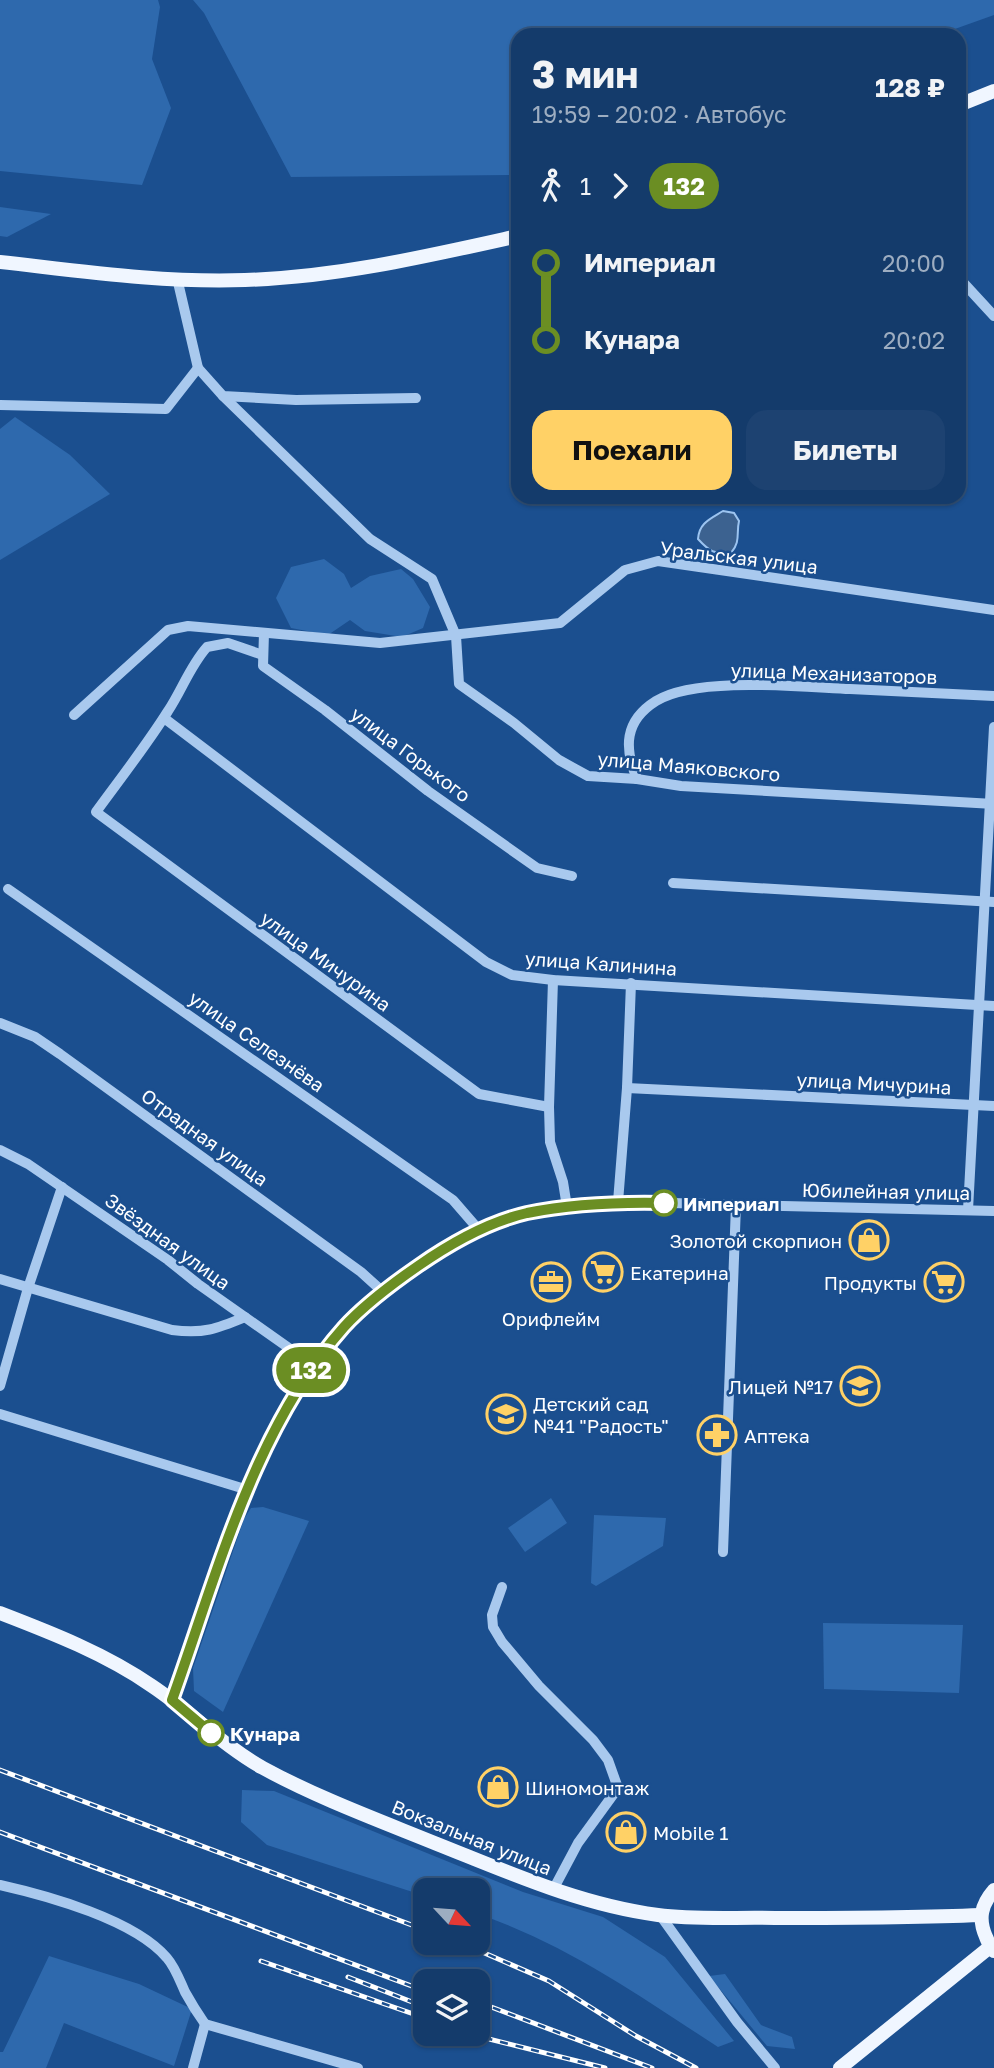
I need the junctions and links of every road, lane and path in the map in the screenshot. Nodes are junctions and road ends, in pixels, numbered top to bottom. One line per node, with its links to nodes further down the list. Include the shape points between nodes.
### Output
1 (994, 91): 2 (main road)
2 (966, 102)
3 (511, 238): 5 (main road, via 350,271 243,280)
4 (0, 262): 5 (main road)
5 (177, 278): 8 (street)
6 (966, 286): 7 (street)
7 (994, 316)
8 (198, 368): 9 (street, улица Маяковского); 11 (street, via 166,409)
9 (223, 396): 10 (street); 14 (street, улица Маяковского, via 370,539 432,579)
10 (416, 398)
11 (0, 405)
12 (994, 610): 14 (street, Уральская улица, via 658,561 625,570 560,623)
13 (264, 633): 14 (street, Уральская улица, via 380,643); 15 (street); 17 (street, Уральская улица, via 188,626 168,630)
14 (456, 636): 20 (street, улица Маяковского, via 460,684 578,771 588,776)
15 (263, 655): 18 (street, via 228,643 206,647); 22 (street, улица Горького, via 262,666 495,839 537,868)
16 (994, 696): 20 (street, улица Механизаторов, via 748,684 690,690 657,700 628,734 627,750)
17 (74, 715)
18 (164, 718): 26 (street, улица Калинина, via 486,962 512,975); 34 (street, улица Мичурина, via 96,812 479,1094)
19 (994, 727): 21 (street)
20 (637, 779): 21 (street, улица Маяковского, via 681,786)
21 (991, 804): 25 (street)
22 (572, 876)
23 (673, 883): 25 (street)
24 (8, 888): 42 (street, улица Селезнёва, via 453,1200)
25 (989, 902): 28 (street)
26 (554, 980): 27 (street, улица Калинина); 34 (street)
27 (631, 983): 28 (street, улица Калинина); 31 (street)
28 (980, 1005): 29 (street, улица Калинина); 32 (street)
29 (994, 1006)
30 (0, 1023): 45 (street, Отрадная улица, via 35,1037 60,1054)
31 (627, 1088): 32 (street, улица Мичурина); 37 (street)
32 (973, 1105): 33 (street, улица Мичурина); 40 (street)
33 (994, 1106)
34 (549, 1107): 39 (street, via 550,1142)
35 (0, 1150): 36 (street, Звёздная улица)
36 (62, 1187): 44 (street); 46 (street, Звёздная улица)
37 (618, 1202): 38 (street, Юбилейная улица); 39 (street, Юбилейная улица)
38 (736, 1205): 40 (street, Юбилейная улица); 51 (street)
39 (567, 1207): 42 (street, Юбилейная улица, via 525,1214)
40 (968, 1210): 41 (street, Юбилейная улица)
41 (994, 1210)
42 (479, 1230): 45 (street, Юбилейная улица)
43 (0, 1279): 44 (street)
44 (28, 1288): 46 (street, via 172,1330 195,1333); 48 (street)
45 (382, 1291): 47 (street, Юбилейная улица)
46 (245, 1317): 47 (street, Звёздная улица)
47 (313, 1365): 50 (street, Юбилейная улица, via 289,1403)
48 (0, 1386)
49 (0, 1413): 50 (street)
50 (248, 1490): 54 (street, Юбилейная улица)
51 (723, 1552)
52 (502, 1587): 56 (street, via 492,1615 493,1627 539,1686 593,1740 608,1760 618,1788 578,1843)
53 (0, 1613): 54 (main road, Вокзальная улица, via 101,1656)
54 (172, 1700): 56 (main road, Вокзальная улица, via 232,1749 283,1778)
55 (0, 1885): 61 (street, via 80,1909 153,1943 170,1961)
56 (553, 1890): 58 (main road, Вокзальная улица, via 593,1903)
57 (994, 1890): 59 (main road)
58 (660, 1915): 59 (main road, Вокзальная улица, via 903,1919); 64 (street)
59 (981, 1915): 60 (main road, via 981,1927)
60 (992, 1950): 65 (main road)
61 (205, 2024): 62 (street); 63 (street)
62 (192, 2068)
63 (358, 2068)
64 (775, 2068)
65 (840, 2068)

